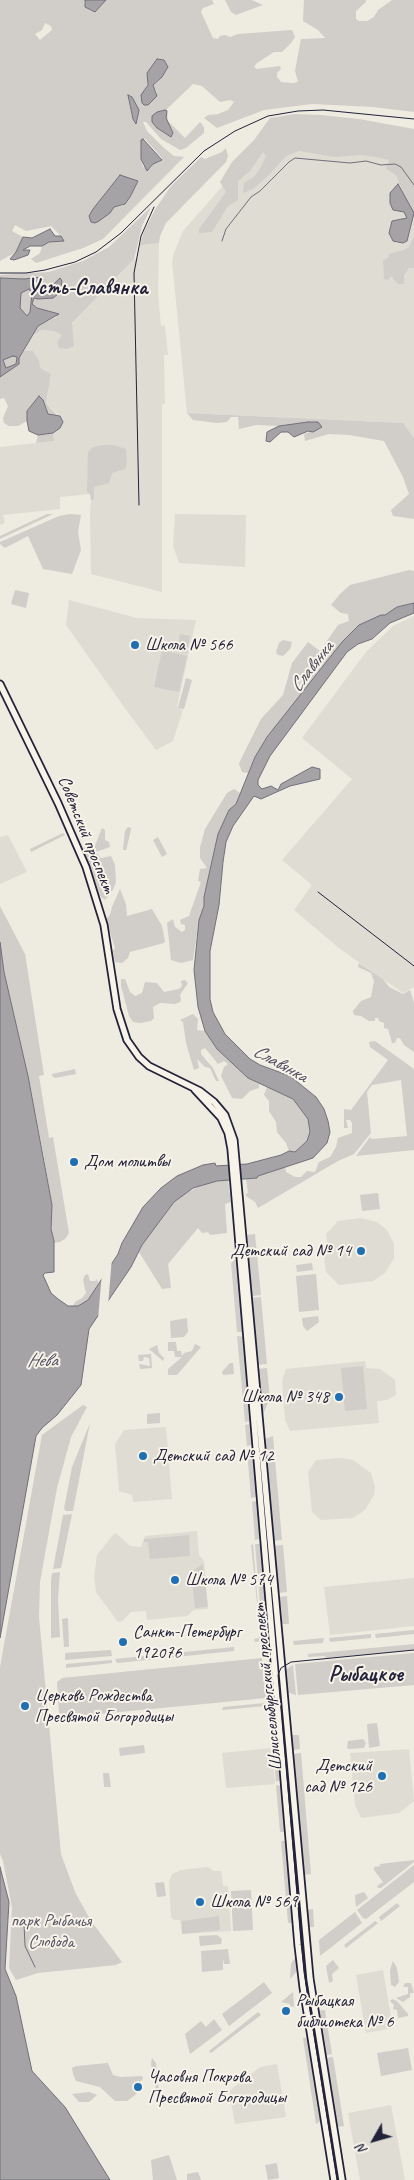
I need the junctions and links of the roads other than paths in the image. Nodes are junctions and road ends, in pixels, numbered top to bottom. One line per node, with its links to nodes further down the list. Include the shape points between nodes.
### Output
1 (0, 684): 2 (main road, Советский проспект, via 86,867 102,918 124,1033 146,1063 200,1091 225,1115 232,1132)
2 (237, 1190): 3 (main road, Шлиссельбургский проспект, via 298,1945); 4 (main road, Шлиссельбургский проспект, via 310,1979)
3 (334, 2180)
4 (342, 2180)

